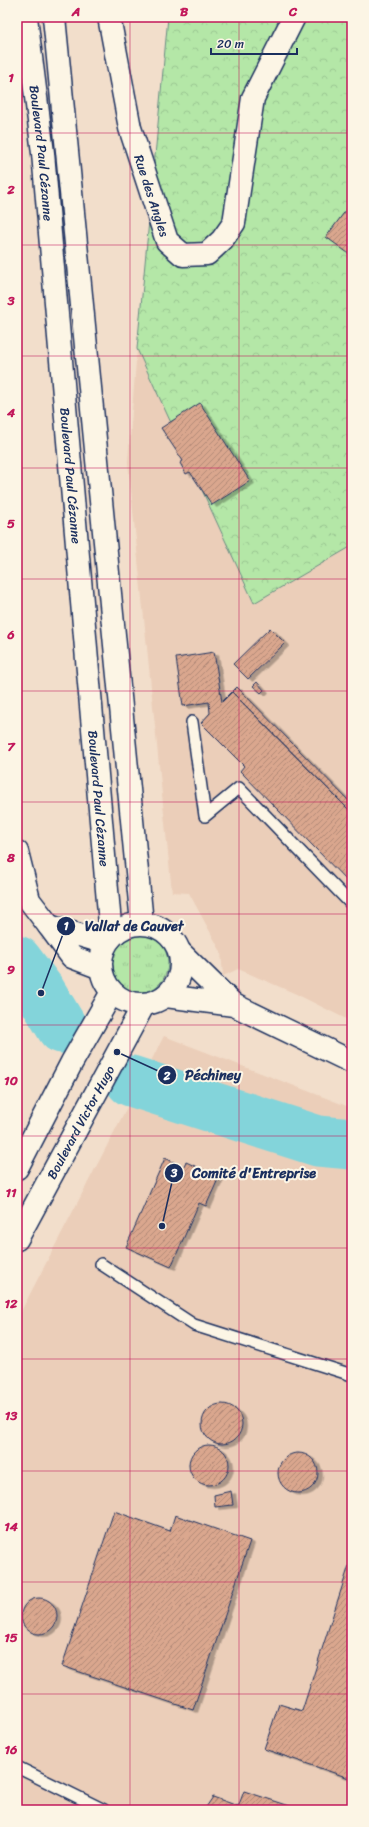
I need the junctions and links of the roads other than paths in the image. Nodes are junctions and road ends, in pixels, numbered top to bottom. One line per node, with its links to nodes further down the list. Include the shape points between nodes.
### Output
1 (26, 17): 10 (main road, Boulevard Paul Cézanne, via 43,153)
2 (54, 17): 8 (main road, Boulevard Paul Cézanne)
3 (109, 17): 4 (main road, Rue des Angles, via 130,128 167,241 183,254 206,254 222,240 234,223 253,98)
4 (294, 17)
5 (192, 722): 7 (lane, via 205,816 238,788)
6 (17, 852): 9 (main road, via 29,900)
7 (352, 905)
8 (142, 923): 10 (main road, via 125,926); 11 (main road, via 155,925 166,932)
9 (50, 926): 10 (main road); 12 (main road, via 72,957)
10 (109, 939): 12 (main road, via 101,955)
11 (181, 953): 14 (main road, via 181,969 176,984); 16 (main road)
12 (101, 968): 13 (main road, via 104,981)
13 (112, 992): 15 (main road, via 122,999); 18 (main road)
14 (166, 996): 15 (main road, via 156,1002); 16 (main road)
15 (144, 1004): 19 (main road, Boulevard Victor Hugo)
16 (234, 1005): 17 (main road)
17 (352, 1062)
18 (17, 1168)
19 (17, 1239)
20 (101, 1264): 21 (lane, via 194,1325)
21 (352, 1374)
22 (17, 1767): 23 (lane)
23 (104, 1810)

